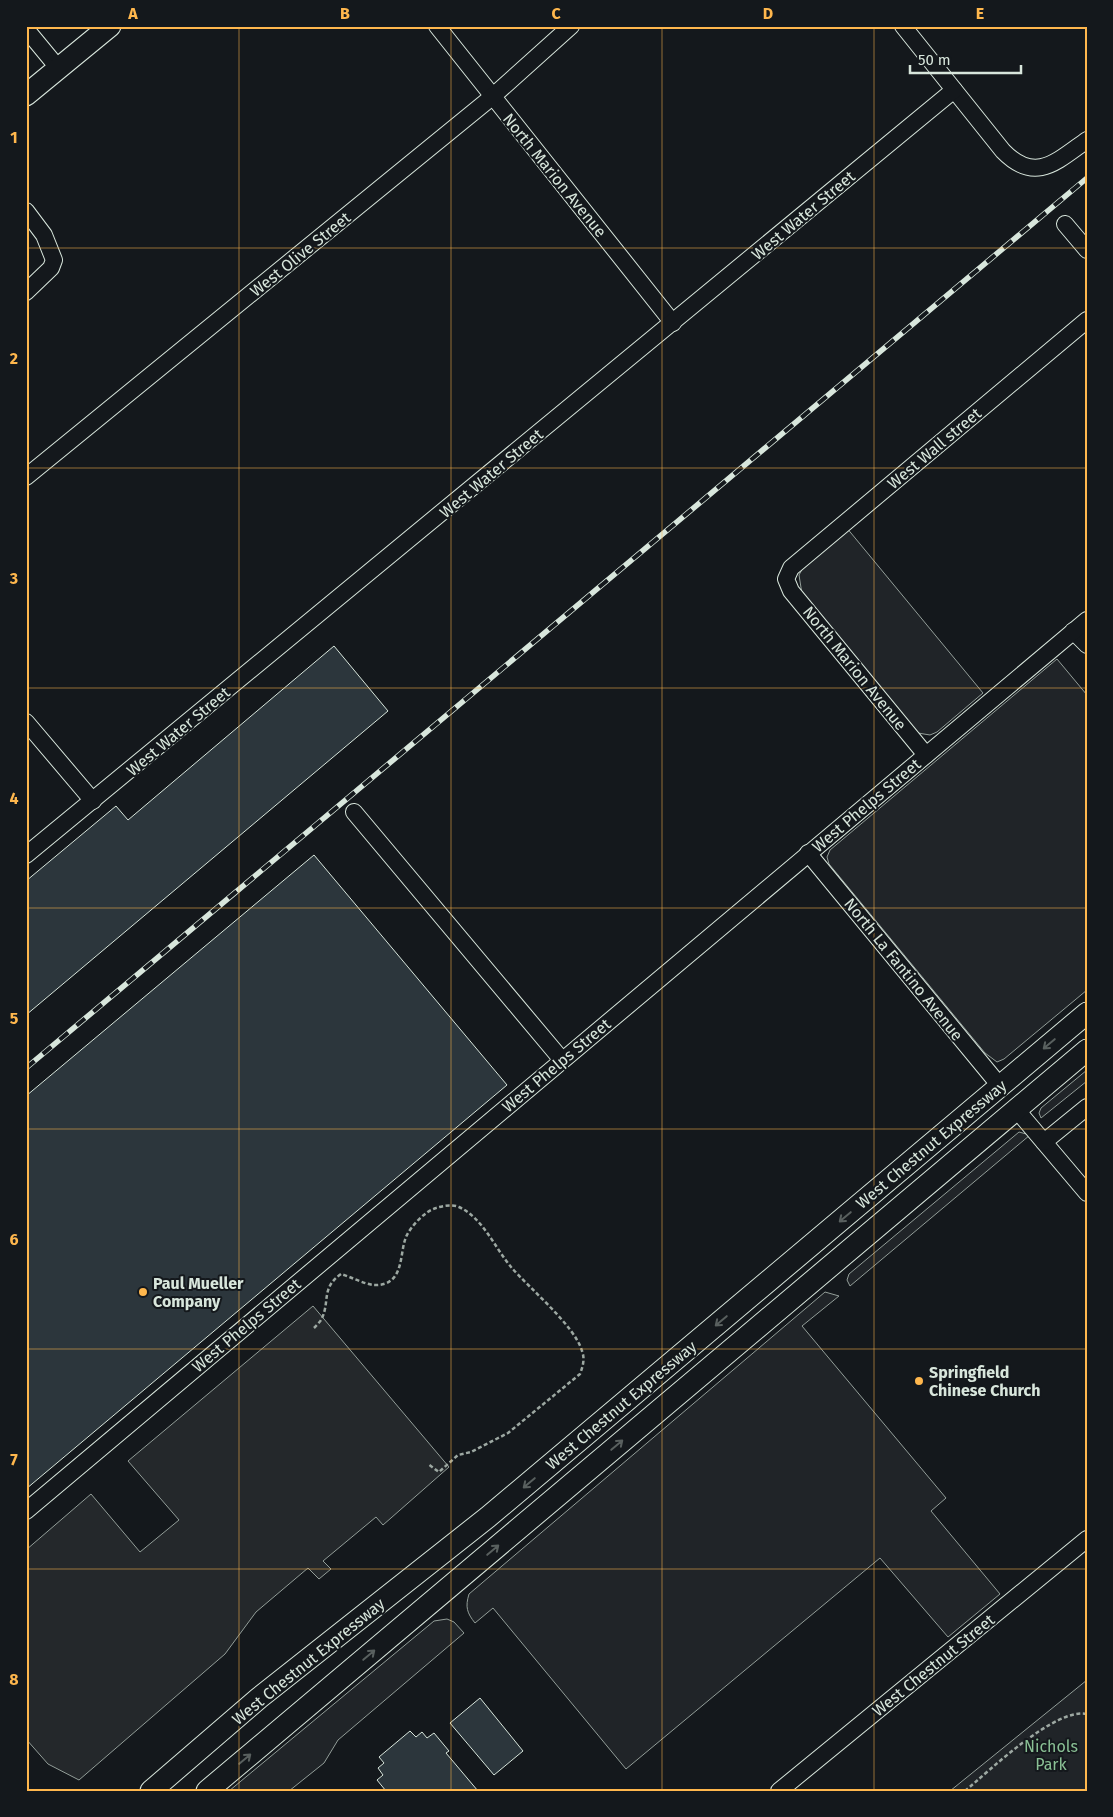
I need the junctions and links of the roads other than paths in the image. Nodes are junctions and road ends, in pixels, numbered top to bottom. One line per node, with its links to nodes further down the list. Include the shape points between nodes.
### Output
1 (110, 26): 6 (main road)
2 (437, 26): 9 (street, North Marion Avenue)
3 (570, 26): 9 (street, West Olive Street)
4 (903, 26): 7 (street)
5 (26, 28): 6 (street)
6 (59, 69): 8 (main road)
7 (954, 90): 10 (street, via 1003,150 1023,167 1044,168); 16 (street, West Water Street)
8 (26, 95)
9 (492, 97): 16 (street, North Marion Avenue); 17 (street, West Olive Street)
10 (1087, 140)
11 (26, 211): 14 (street, via 44,236 54,260 51,268)
12 (1065, 224): 13 (street)
13 (1087, 250)
14 (26, 292)
15 (1087, 320): 18 (street, West Wall street, via 791,568)
16 (673, 323): 24 (street, West Water Street)
17 (26, 477)
18 (786, 579): 23 (street, North Marion Avenue, via 792,591)
19 (1087, 620): 20 (street, West Phelps Street)
20 (1073, 631): 21 (street); 23 (street, West Phelps Street)
21 (1087, 645)
22 (26, 722): 24 (street)
23 (926, 755): 26 (street, West Phelps Street)
24 (93, 801): 27 (street, West Water Street)
25 (354, 812): 30 (street)
26 (808, 852): 30 (street, West Phelps Street); 31 (street, North La Fantino Avenue)
27 (26, 855)
28 (1087, 1013): 31 (main road, West Chestnut Expressway, one-way to 31)
29 (1087, 1050): 33 (main road, West Chestnut Expressway)
30 (562, 1060): 36 (street, West Phelps Street)
31 (1000, 1086): 38 (main road, West Chestnut Expressway, one-way to 38, via 488,1517 259,1698)
32 (1087, 1107): 34 (street)
33 (1016, 1109): 34 (street); 39 (main road, West Chestnut Expressway, one-way to 33)
34 (1044, 1142): 35 (street)
35 (1087, 1193)
36 (26, 1511)
37 (1087, 1539): 40 (street, West Chestnut Street)
38 (151, 1790)
39 (207, 1791)
40 (779, 1791)

